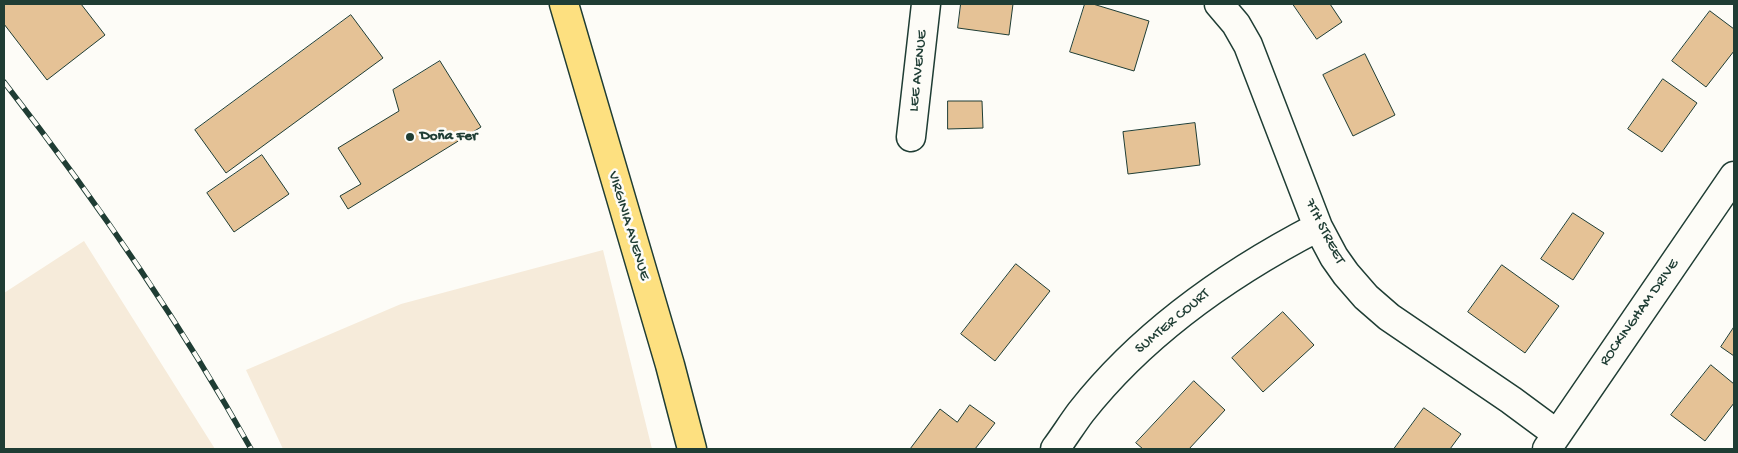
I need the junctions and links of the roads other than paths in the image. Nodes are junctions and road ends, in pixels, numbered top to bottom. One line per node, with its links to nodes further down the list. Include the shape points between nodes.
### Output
1 (564, 4): 8 (main road, VIRGINIA AVENUE)
2 (926, 4): 4 (street, LEE AVENUE)
3 (1219, 4): 6 (street, 7TH STREET, via 1248,45)
4 (912, 137)
5 (1734, 176): 7 (street, ROCKINGHAM DRIVE)
6 (1318, 227): 7 (street, 7TH STREET, via 1340,266 1374,304 1511,400); 9 (street, SUMTER COURT, via 1248,265 1164,328 1107,382)
7 (1552, 442)
8 (692, 449)
9 (1055, 449)

